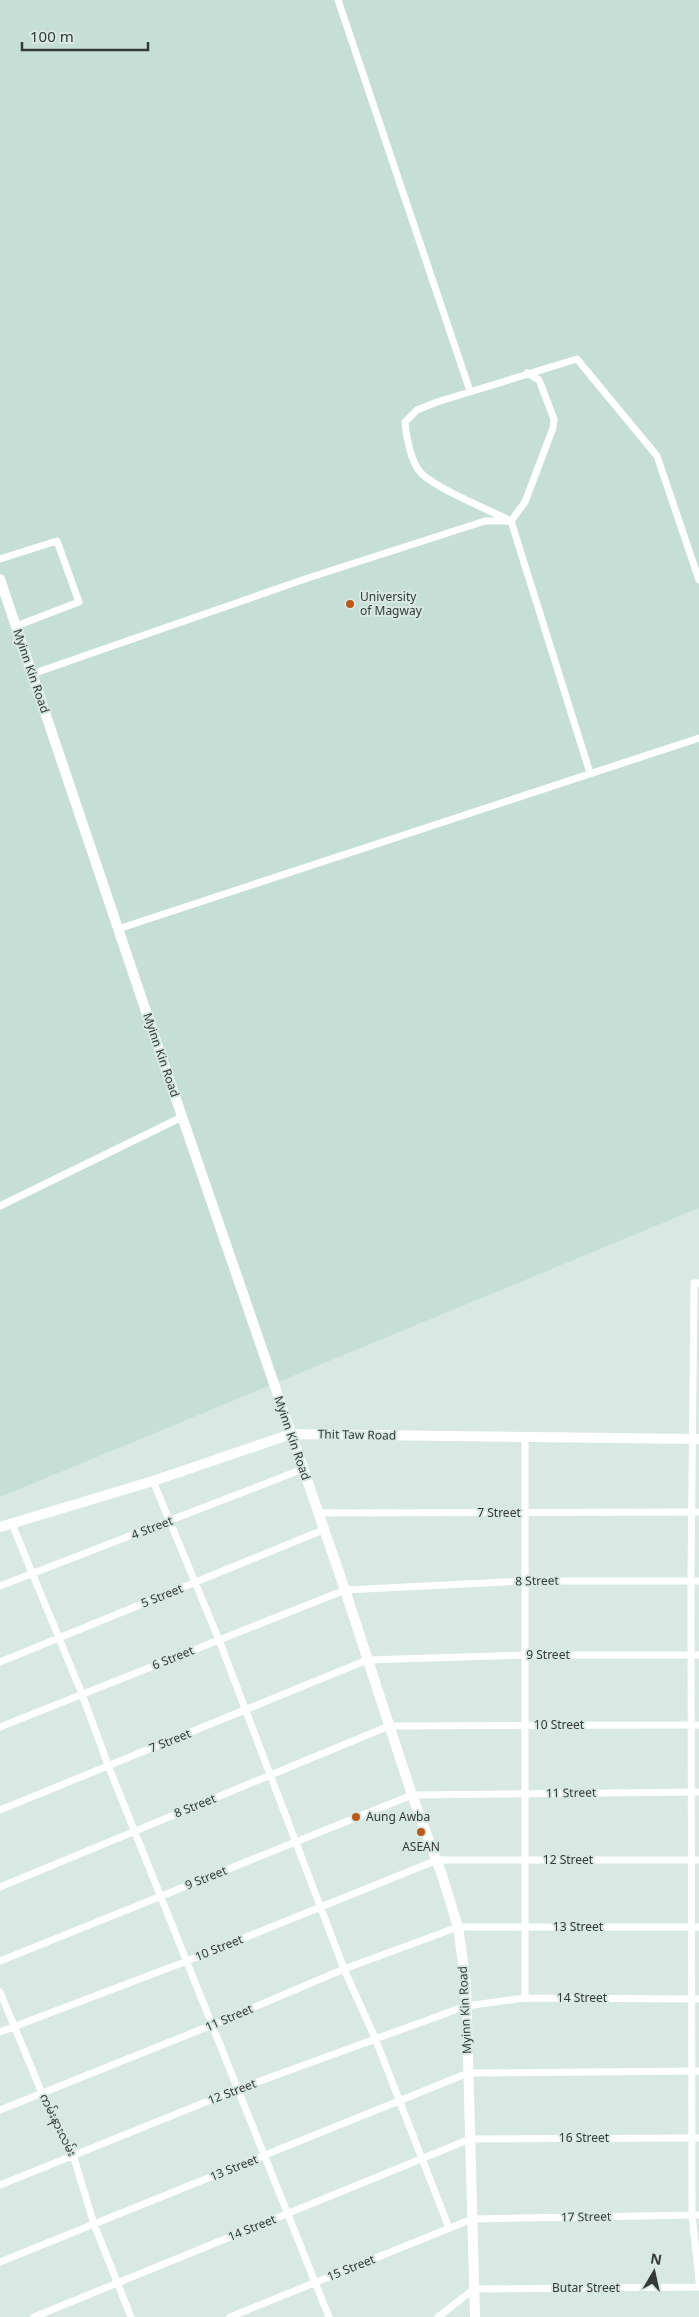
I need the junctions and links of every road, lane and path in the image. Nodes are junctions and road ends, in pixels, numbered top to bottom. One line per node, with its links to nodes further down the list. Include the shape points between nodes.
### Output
1 (338, 0): 3 (street)
2 (528, 373): 3 (street); 4 (street, via 539,380 554,419 553,428 525,502); 7 (street, via 577,359 657,456)
3 (470, 391): 4 (street, via 417,410 405,422 406,436 420,473)
4 (511, 521): 9 (street, via 485,521 308,578); 11 (street)
5 (0, 559): 8 (street, via 57,541 79,602)
6 (0, 579): 8 (street, Myinn Kin Road)
7 (699, 580)
8 (16, 626): 9 (street, Myinn Kin Road)
9 (32, 674): 12 (street, Myinn Kin Road)
10 (699, 738): 11 (street)
11 (590, 774): 12 (street)
12 (118, 929): 13 (street, Myinn Kin Road)
13 (182, 1118): 14 (street); 17 (street, Myinn Kin Road)
14 (0, 1206)
15 (696, 1283): 16 (street)
16 (696, 1351): 19 (street)
17 (291, 1434): 18 (street, Thit Taw Road); 20 (street, Myinn Kin Road); 21 (street, Thit Taw Road)
18 (525, 1437): 19 (street, Thit Taw Road); 24 (street)
19 (696, 1438): 22 (street)
20 (303, 1469): 23 (street, Myinn Kin Road); 25 (street, 4 Street)
21 (154, 1481): 25 (street); 26 (street, Thit Taw Road)
22 (696, 1512): 24 (street, 7 Street); 30 (street)
23 (318, 1513): 24 (street, 7 Street); 28 (street)
24 (526, 1513): 31 (street)
25 (169, 1521): 29 (street, 4 Street); 33 (street)
26 (12, 1524): 27 (street, Thit Taw Road); 29 (street)
27 (0, 1527)
28 (324, 1530): 33 (street, 5 Street); 35 (street, Myinn Kin Road)
29 (32, 1574): 34 (street, 4 Street); 36 (street)
30 (691, 1580): 31 (street, 8 Street); 32 (street, 8 Street); 39 (street)
31 (524, 1581): 35 (street, 8 Street); 38 (street)
32 (699, 1581)
33 (194, 1583): 36 (street, 5 Street); 37 (street)
34 (0, 1586)
35 (345, 1590): 37 (street, 6 Street); 40 (street, Myinn Kin Road)
36 (58, 1639): 41 (street, 5 Street); 42 (street)
37 (219, 1640): 42 (street, 6 Street); 43 (street)
38 (526, 1655): 39 (street, 9 Street); 40 (street, 9 Street); 46 (street)
39 (695, 1655): 44 (street)
40 (367, 1660): 43 (street, 7 Street); 45 (street, Myinn Kin Road)
41 (0, 1662)
42 (82, 1694): 47 (street, 6 Street); 48 (street)
43 (244, 1710): 48 (street, 7 Street); 49 (street)
44 (695, 1725): 46 (street, 10 Street); 50 (street)
45 (389, 1726): 46 (street, 10 Street); 49 (street, 8 Street); 52 (street, Myinn Kin Road)
46 (525, 1726): 51 (street)
47 (0, 1727)
48 (108, 1766): 53 (street, 7 Street); 54 (street)
49 (270, 1775): 54 (street, 8 Street); 55 (street)
50 (695, 1792): 51 (street, 11 Street); 58 (street)
51 (525, 1794): 52 (street, 11 Street); 57 (street)
52 (412, 1795): 55 (street, 9 Street); 56 (street, Myinn Kin Road)
53 (0, 1810)
54 (135, 1831): 59 (street, 8 Street); 60 (street)
55 (296, 1842): 60 (street, 9 Street); 61 (street)
56 (437, 1860): 57 (street, 12 Street); 61 (street, 10 Street); 62 (street, Myinn Kin Road)
57 (525, 1860): 58 (street, 12 Street); 63 (street)
58 (695, 1860): 64 (street)
59 (0, 1887)
60 (161, 1896): 65 (street, 9 Street); 66 (street)
61 (322, 1906): 66 (street, 10 Street); 67 (street)
62 (458, 1927): 63 (street, 13 Street); 67 (street, 11 Street); 71 (street, Myinn Kin Road)
63 (525, 1927): 64 (street, 13 Street); 69 (street)
64 (696, 1927): 70 (street)
65 (0, 1960)
66 (187, 1961): 72 (street); 73 (street, 10 Street)
67 (344, 1968): 72 (street, 11 Street); 75 (street)
68 (0, 1992): 73 (street, ကမ်းနားလမ်း)
69 (525, 1998): 70 (street, 14 Street); 71 (street, 14 Street)
70 (696, 1999): 76 (street)
71 (466, 2006): 75 (street, 12 Street); 77 (street, Myinn Kin Road)
72 (212, 2025): 78 (street); 79 (street, 11 Street)
73 (14, 2026): 74 (street, 10 Street); 79 (street, ကမ်းနားလမ်း)
74 (0, 2032)
75 (375, 2038): 78 (street, 12 Street); 80 (street)
76 (696, 2071): 77 (street); 82 (street)
77 (468, 2073): 80 (street, 13 Street); 83 (street, Myinn Kin Road)
78 (238, 2089): 84 (street, 12 Street); 85 (street)
79 (42, 2094): 81 (street, 11 Street); 84 (street, ကမ်းနားလမ်း)
80 (399, 2101): 85 (street, 13 Street); 86 (street)
81 (0, 2110)
82 (696, 2138): 83 (street, 16 Street); 89 (street)
83 (470, 2139): 86 (street, 14 Street); 90 (street, Myinn Kin Road)
84 (73, 2155): 87 (street, 12 Street); 91 (street, ကမ်းနားလမ်း)
85 (264, 2155): 88 (street); 91 (street, 13 Street)
86 (422, 2159): 88 (street, 14 Street); 92 (street)
87 (0, 2184)
88 (288, 2214): 95 (street); 96 (street, 14 Street)
89 (696, 2215): 90 (street, 17 Street); 94 (street)
90 (472, 2219): 92 (street, 15 Street); 98 (street, Myinn Kin Road)
91 (94, 2224): 93 (street, 13 Street); 96 (street, ကမ်းနားလမ်း)
92 (449, 2228): 95 (street, 15 Street)
93 (0, 2262)
94 (699, 2281)
95 (315, 2282): 101 (street, 15 Street); 102 (street)
96 (117, 2283): 99 (street, 14 Street); 100 (street, ကမ်းနားလမ်း)
97 (699, 2287): 98 (street, Butar Street)
98 (474, 2289): 103 (street); 104 (street, Myinn Kin Road)
99 (34, 2317)
100 (131, 2317)
101 (230, 2317)
102 (329, 2317)
103 (438, 2317)
104 (474, 2317)

